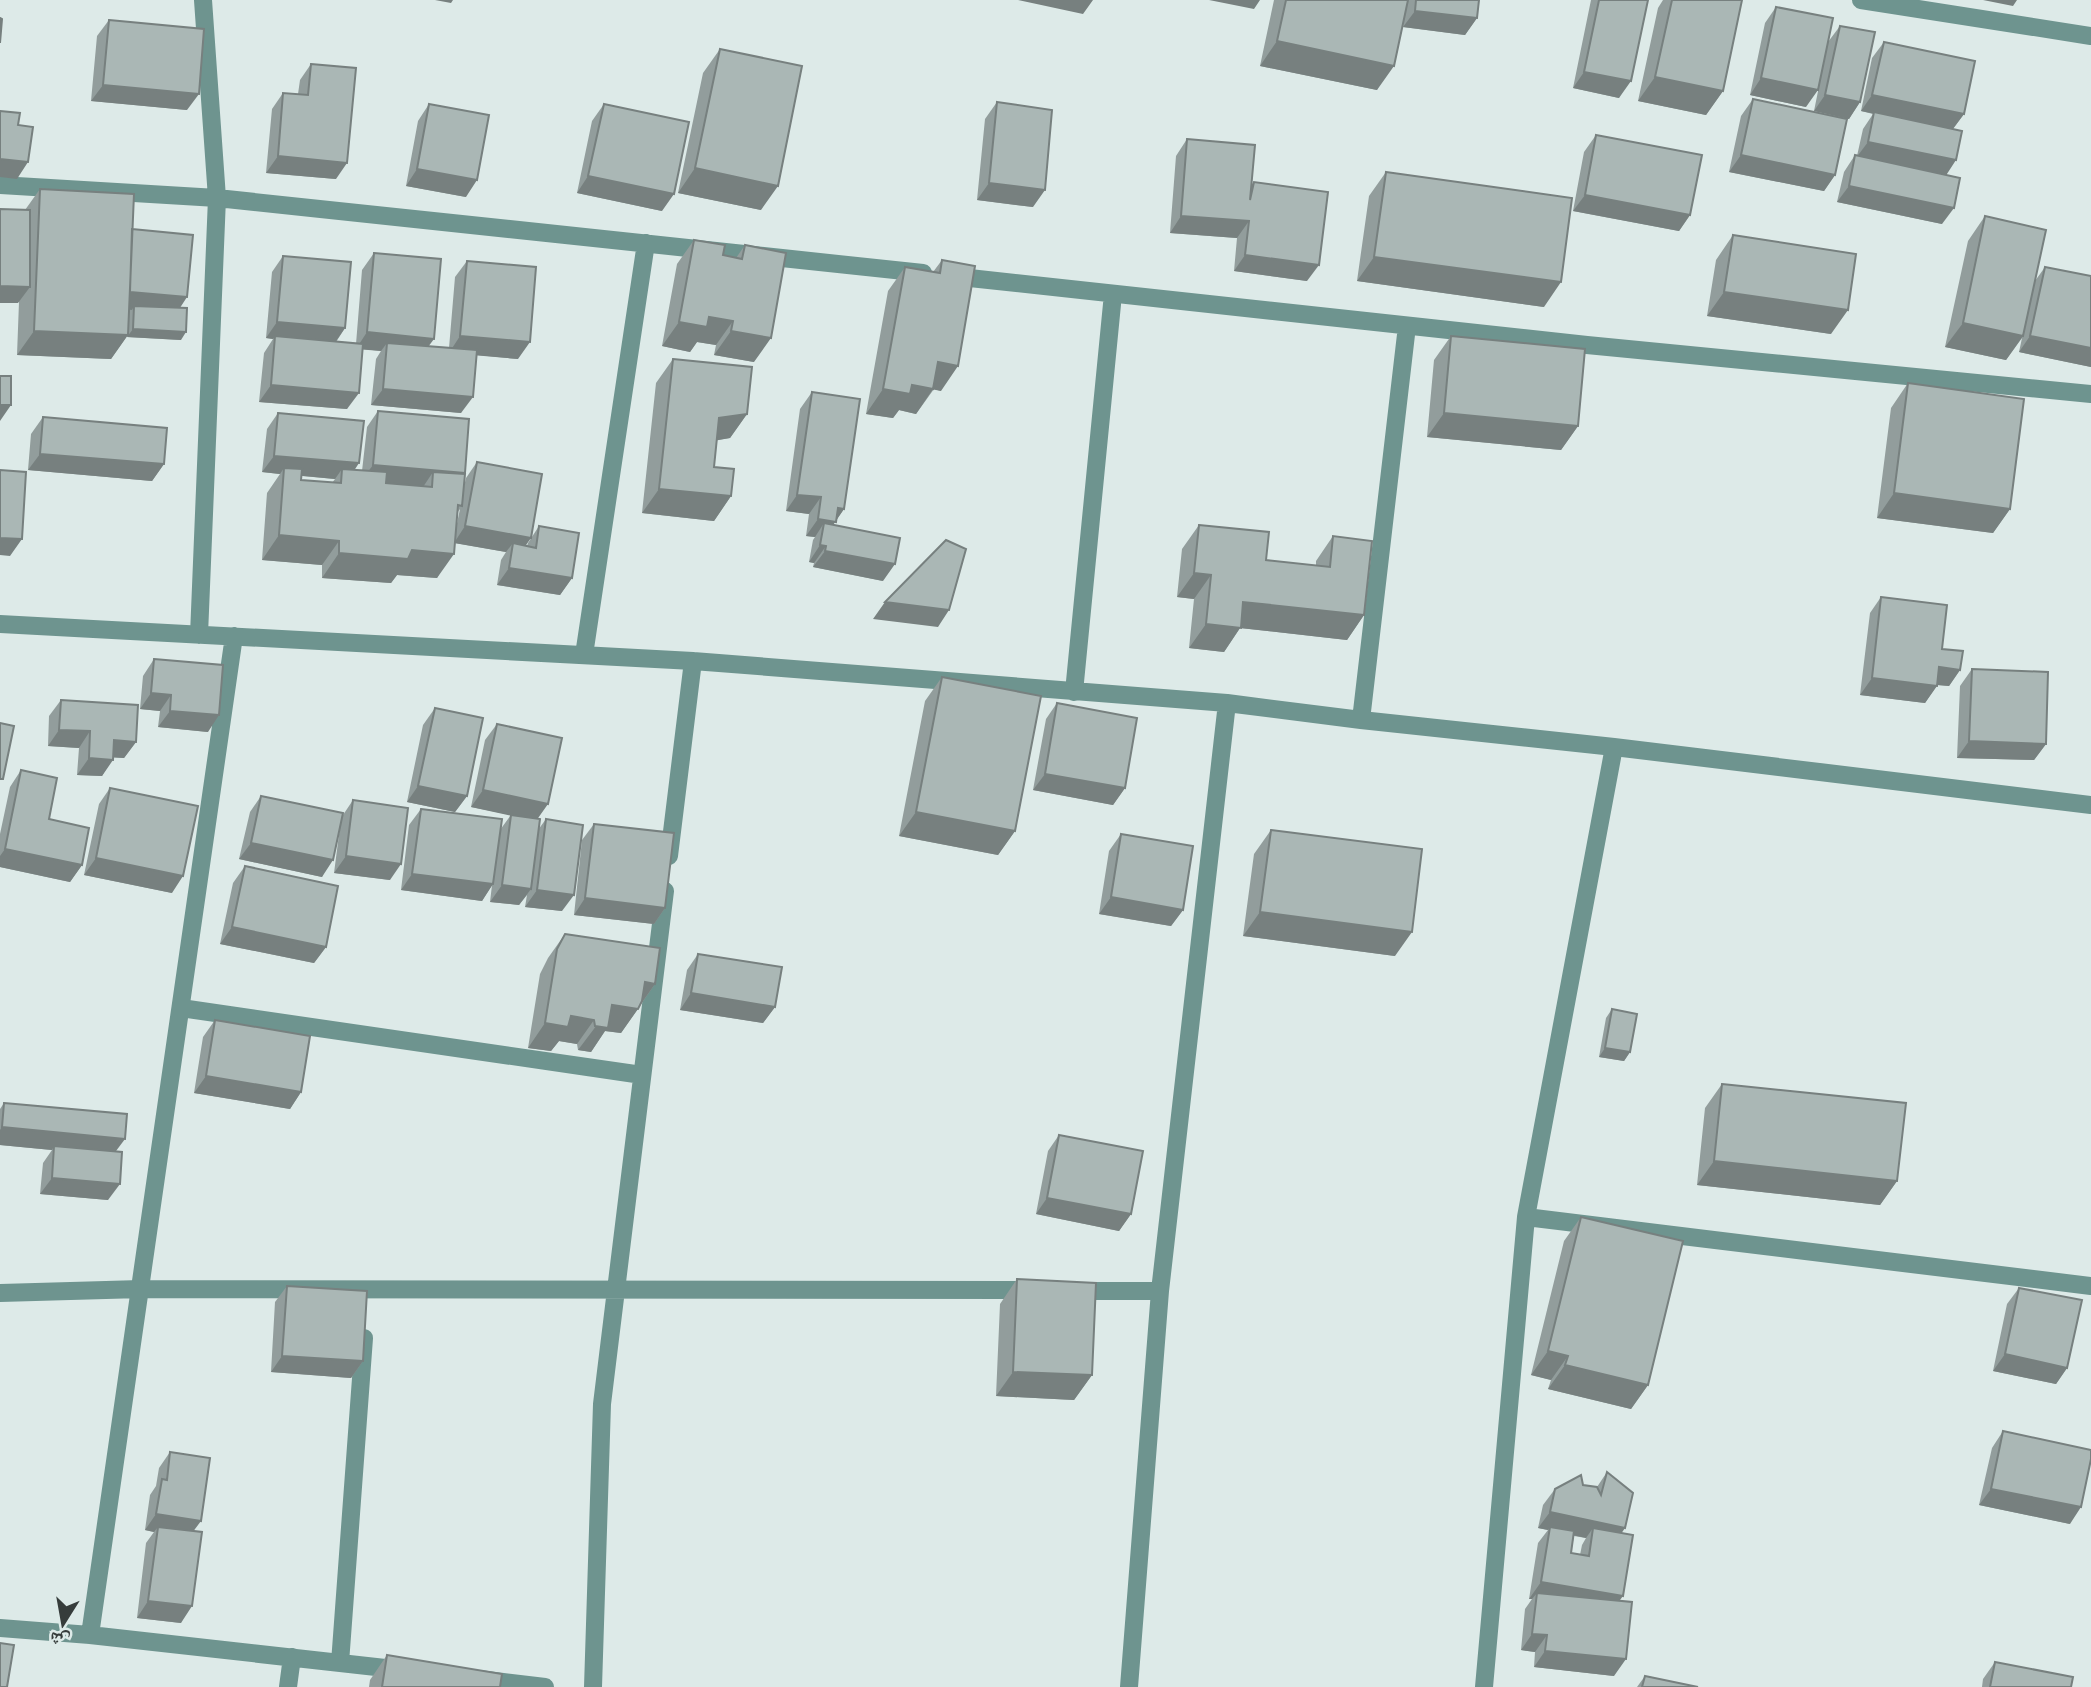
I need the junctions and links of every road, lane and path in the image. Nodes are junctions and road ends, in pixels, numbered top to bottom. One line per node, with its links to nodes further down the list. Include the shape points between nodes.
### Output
1 (204, 0): 5 (street)
2 (1861, 0): 3 (street)
3 (2091, 36)
4 (0, 185): 5 (street)
5 (217, 198): 6 (street); 11 (street)
6 (646, 243): 7 (street); 13 (street)
7 (1113, 294): 8 (street); 15 (street)
8 (1407, 326): 9 (street); 17 (street)
9 (2091, 394)
10 (0, 624): 11 (street)
11 (199, 635): 12 (street)
12 (234, 636): 13 (street); 20 (street)
13 (584, 655): 14 (street)
14 (693, 662): 15 (street); 21 (street)
15 (1074, 692): 16 (street)
16 (1227, 703): 17 (street); 26 (street)
17 (1361, 720): 18 (street)
18 (1614, 747): 19 (street); 22 (street)
19 (2091, 805)
20 (181, 1008): 21 (street); 24 (street)
21 (642, 1075): 25 (street)
22 (1526, 1217): 23 (street); 39 (street)
23 (2091, 1286)
24 (141, 1289): 27 (street); 28 (street); 30 (street)
25 (616, 1289): 26 (street); 28 (street); 37 (street, via 602,1404)
26 (1160, 1291): 38 (street)
27 (0, 1293)
28 (366, 1302): 32 (street)
29 (0, 1628): 30 (street)
30 (90, 1635): 31 (street)
31 (292, 1657): 32 (street); 35 (street)
32 (340, 1663): 33 (street)
33 (422, 1672)
34 (463, 1677): 36 (street)
35 (288, 1687)
36 (545, 1687)
37 (593, 1687)
38 (1129, 1687)
39 (1484, 1687)

